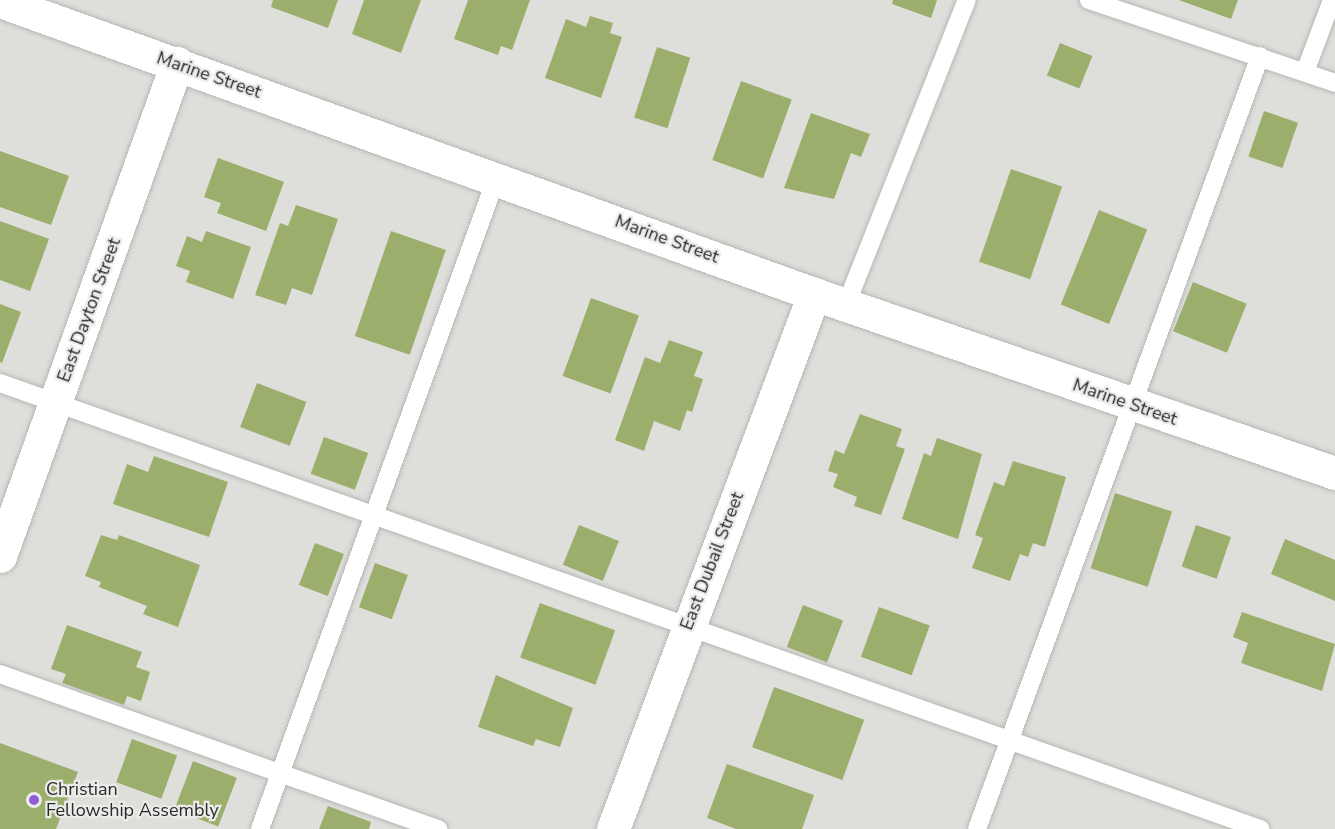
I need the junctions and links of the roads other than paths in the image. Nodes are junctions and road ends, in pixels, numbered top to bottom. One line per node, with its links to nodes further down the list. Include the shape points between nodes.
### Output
1 (967, 0): 11 (lane)
2 (1089, 0): 5 (lane)
3 (1332, 0): 7 (lane)
4 (0, 1): 6 (street, Marine Street)
5 (1260, 56): 7 (lane); 14 (lane)
6 (177, 63): 9 (street, Marine Street); 13 (street, East Dayton Street)
7 (1305, 72): 8 (lane)
8 (1335, 83)
9 (497, 176): 10 (street, Marine Street); 16 (lane)
10 (814, 294): 11 (street, Marine Street); 18 (street, East Dubail Street)
11 (846, 305): 14 (street, Marine Street)
12 (0, 383): 13 (lane)
13 (56, 402): 16 (lane); 17 (street, East Dayton Street)
14 (1133, 405): 15 (street, Marine Street); 20 (lane)
15 (1335, 473)
16 (375, 515): 18 (lane); 21 (lane)
17 (0, 556)
18 (688, 626): 20 (lane); 24 (street, East Dubail Street)
19 (0, 674): 21 (lane)
20 (1009, 740): 25 (lane); 26 (lane)
21 (280, 774): 22 (lane); 23 (lane)
22 (260, 829)
23 (438, 829)
24 (613, 829)
25 (977, 829)
26 (1260, 829)

